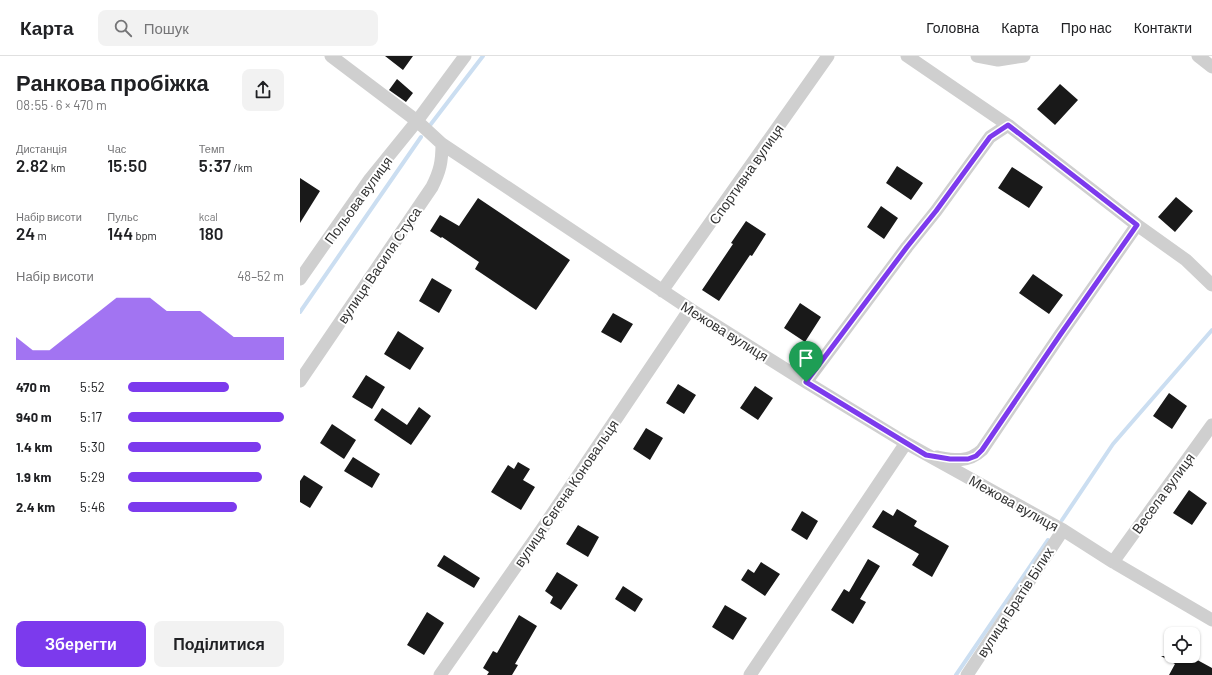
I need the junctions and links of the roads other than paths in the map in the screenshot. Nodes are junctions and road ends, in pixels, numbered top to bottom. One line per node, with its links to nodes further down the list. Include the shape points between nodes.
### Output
1 (331, 56): 9 (street, Межова вулиця)
2 (466, 56): 9 (street, Польова вулиця)
3 (828, 56): 15 (street, Спортивна вулиця)
4 (907, 56): 10 (street)
5 (977, 56): 6 (street, via 998,60)
6 (1024, 56)
7 (1198, 56): 8 (street)
8 (1212, 67)
9 (416, 121): 11 (street, Межова вулиця); 13 (street, Польова вулиця, via 370,179)
10 (1008, 125): 12 (street); 18 (street, via 990,137)
11 (442, 144): 15 (street, Межова вулиця); 17 (street, вулиця Василя Стуса, via 439,172 432,187)
12 (1137, 225): 14 (street, via 1186,260); 21 (street, via 982,450 968,459)
13 (300, 279)
14 (1212, 285)
15 (662, 291): 16 (street, Межова вулиця)
16 (690, 309): 18 (street, Межова вулиця); 25 (street, вулиця Євгена Коновальця)
17 (300, 381)
18 (806, 382): 20 (street, Межова вулиця)
19 (1212, 425): 23 (street, Весела вулиця)
20 (906, 443): 21 (street, Межова вулиця); 26 (street)
21 (926, 455): 22 (street, Межова вулиця)
22 (1062, 530): 23 (street, Межова вулиця); 27 (street, вулиця Братів Білих)
23 (1113, 562): 24 (street, Межова вулиця)
24 (1212, 620)
25 (440, 675)
26 (750, 675)
27 (967, 675)

